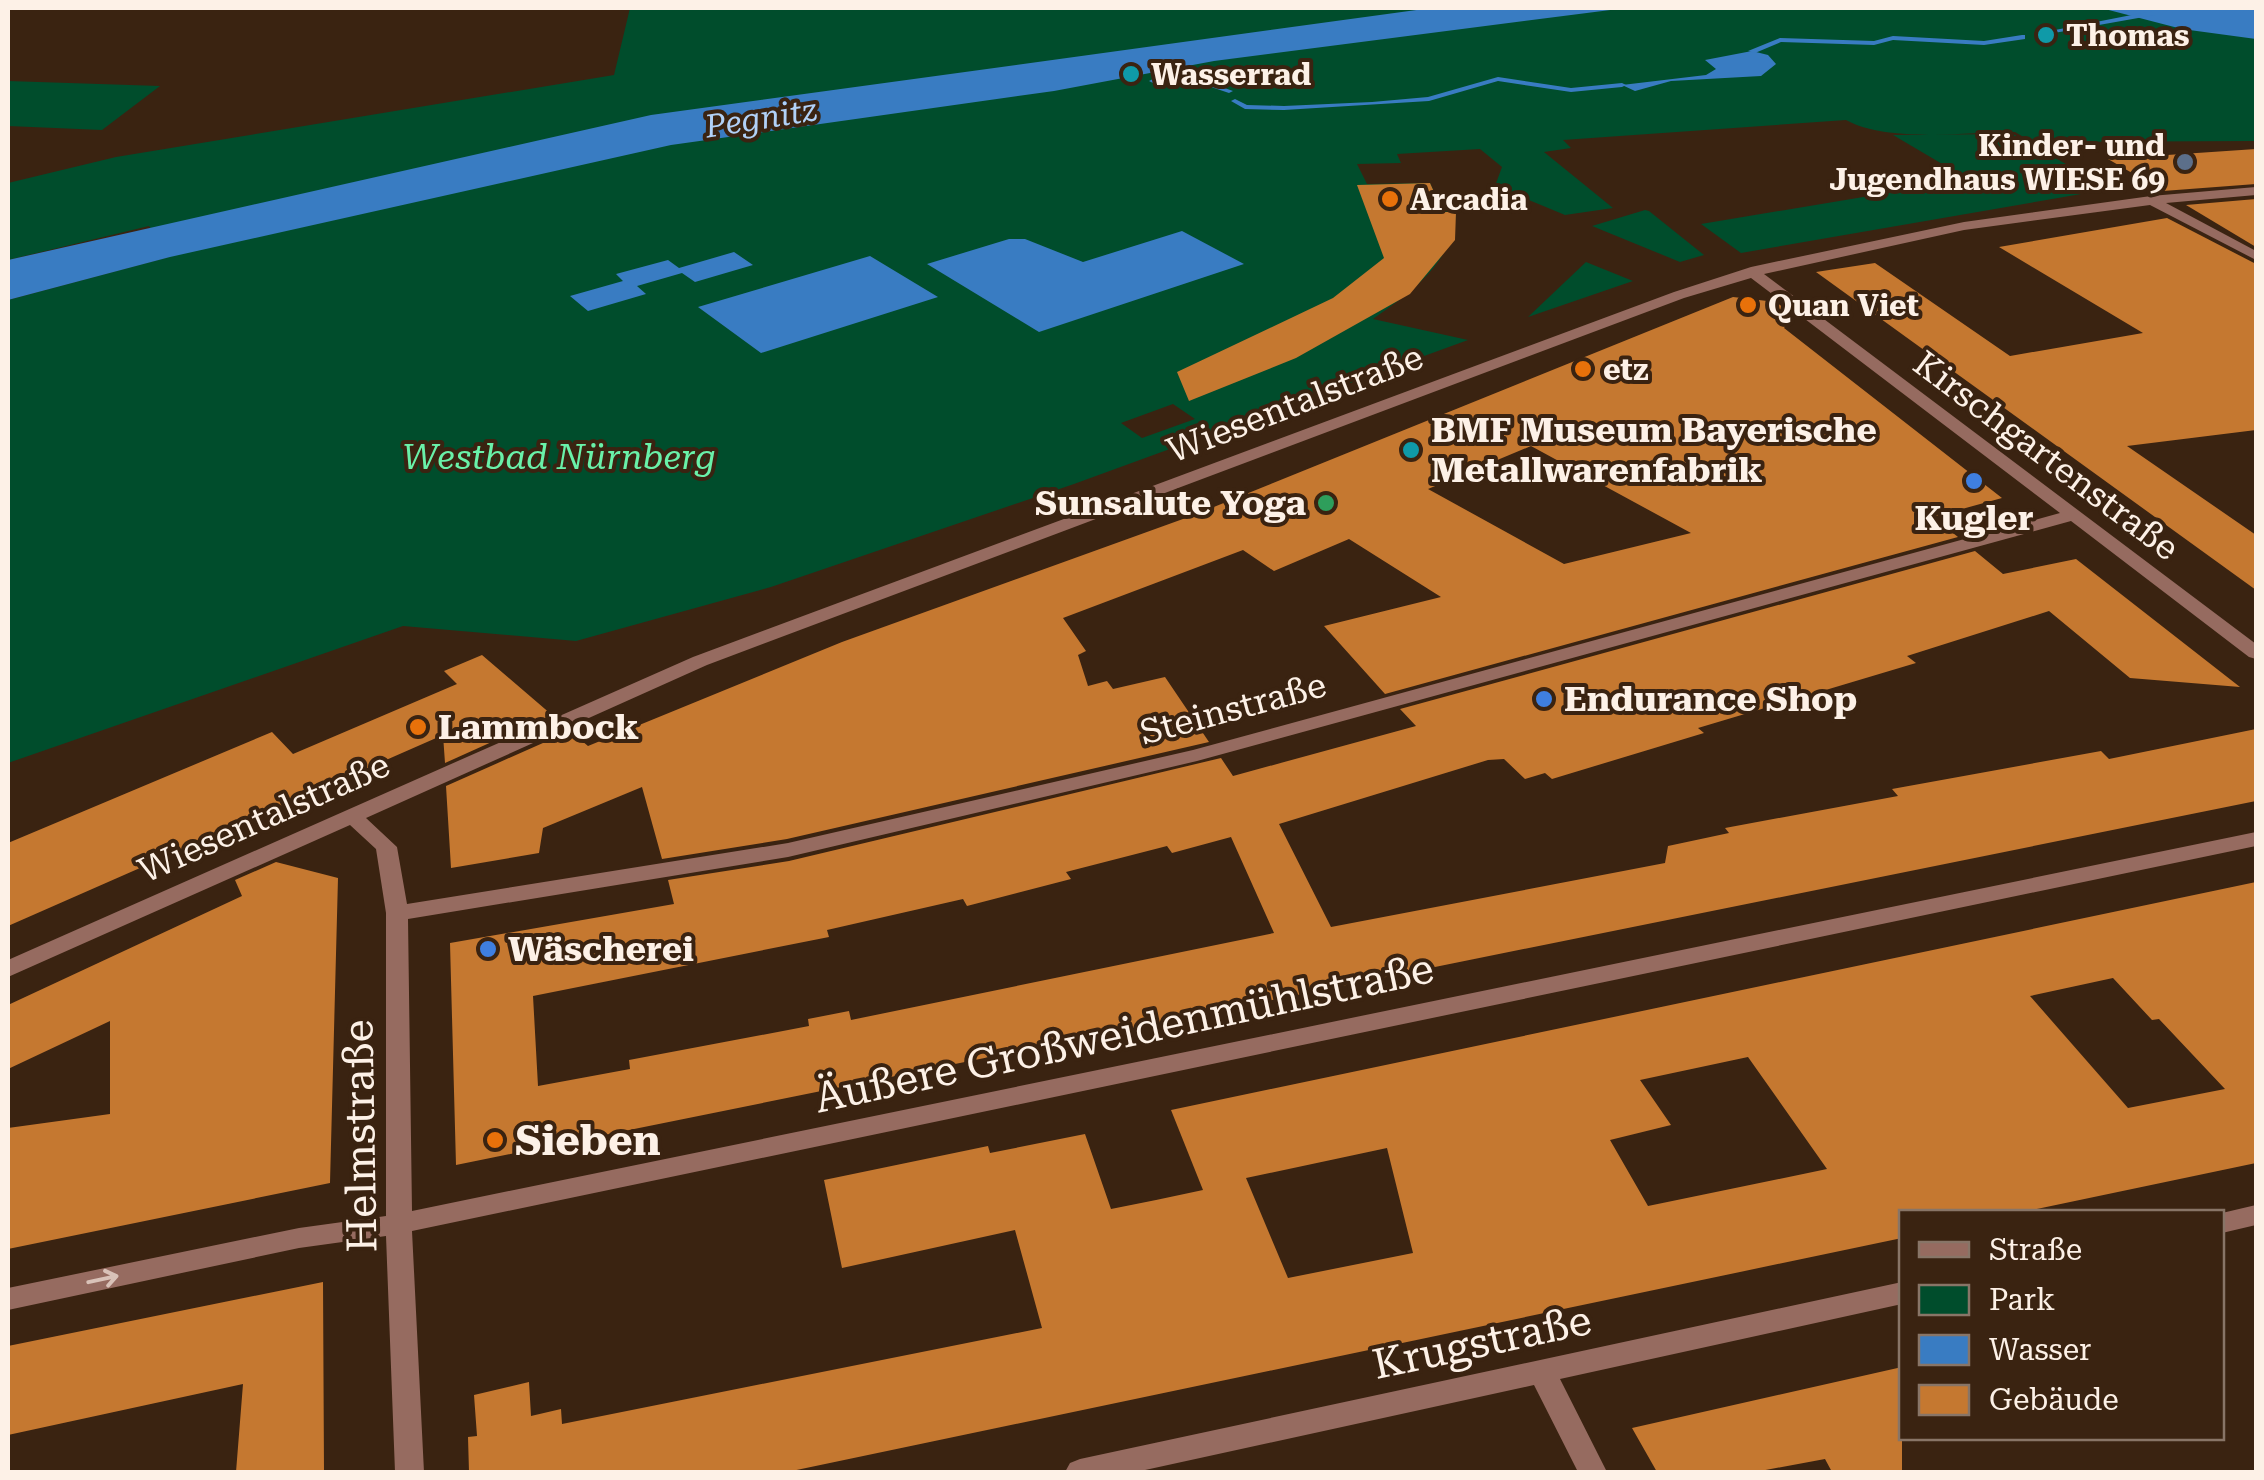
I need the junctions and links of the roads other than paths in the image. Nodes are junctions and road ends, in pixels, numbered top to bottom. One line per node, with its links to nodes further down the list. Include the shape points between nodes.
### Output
1 (2256, 191): 2 (street, Wiesentalstraße)
2 (2150, 199): 3 (street); 4 (street, Wiesentalstraße)
3 (2256, 256)
4 (1751, 271): 5 (street, Kirschgartenstraße); 7 (street, Wiesentalstraße, via 700,662)
5 (2074, 515): 6 (street, Kirschgartenstraße); 9 (street, Steinstraße, via 1196,755 788,850)
6 (2256, 654)
7 (351, 815): 9 (street, Helmstraße, via 386,847); 10 (street, Wiesentalstraße)
8 (2256, 839): 13 (street, Äußere Großweidenmühlstraße)
9 (398, 913): 13 (street, Helmstraße)
10 (8, 969)
11 (2256, 1215): 12 (street)
12 (2224, 1223)
13 (399, 1224): 15 (street, Äußere Großweidenmühlstraße, one-way to 13, via 299,1238); 17 (street, Helmstraße)
14 (1899, 1294): 16 (street, Krugstraße)
15 (8, 1300)
16 (1542, 1372): 18 (street, Krugstraße); 19 (street)
17 (410, 1472)
18 (1080, 1472)
19 (1593, 1472)

